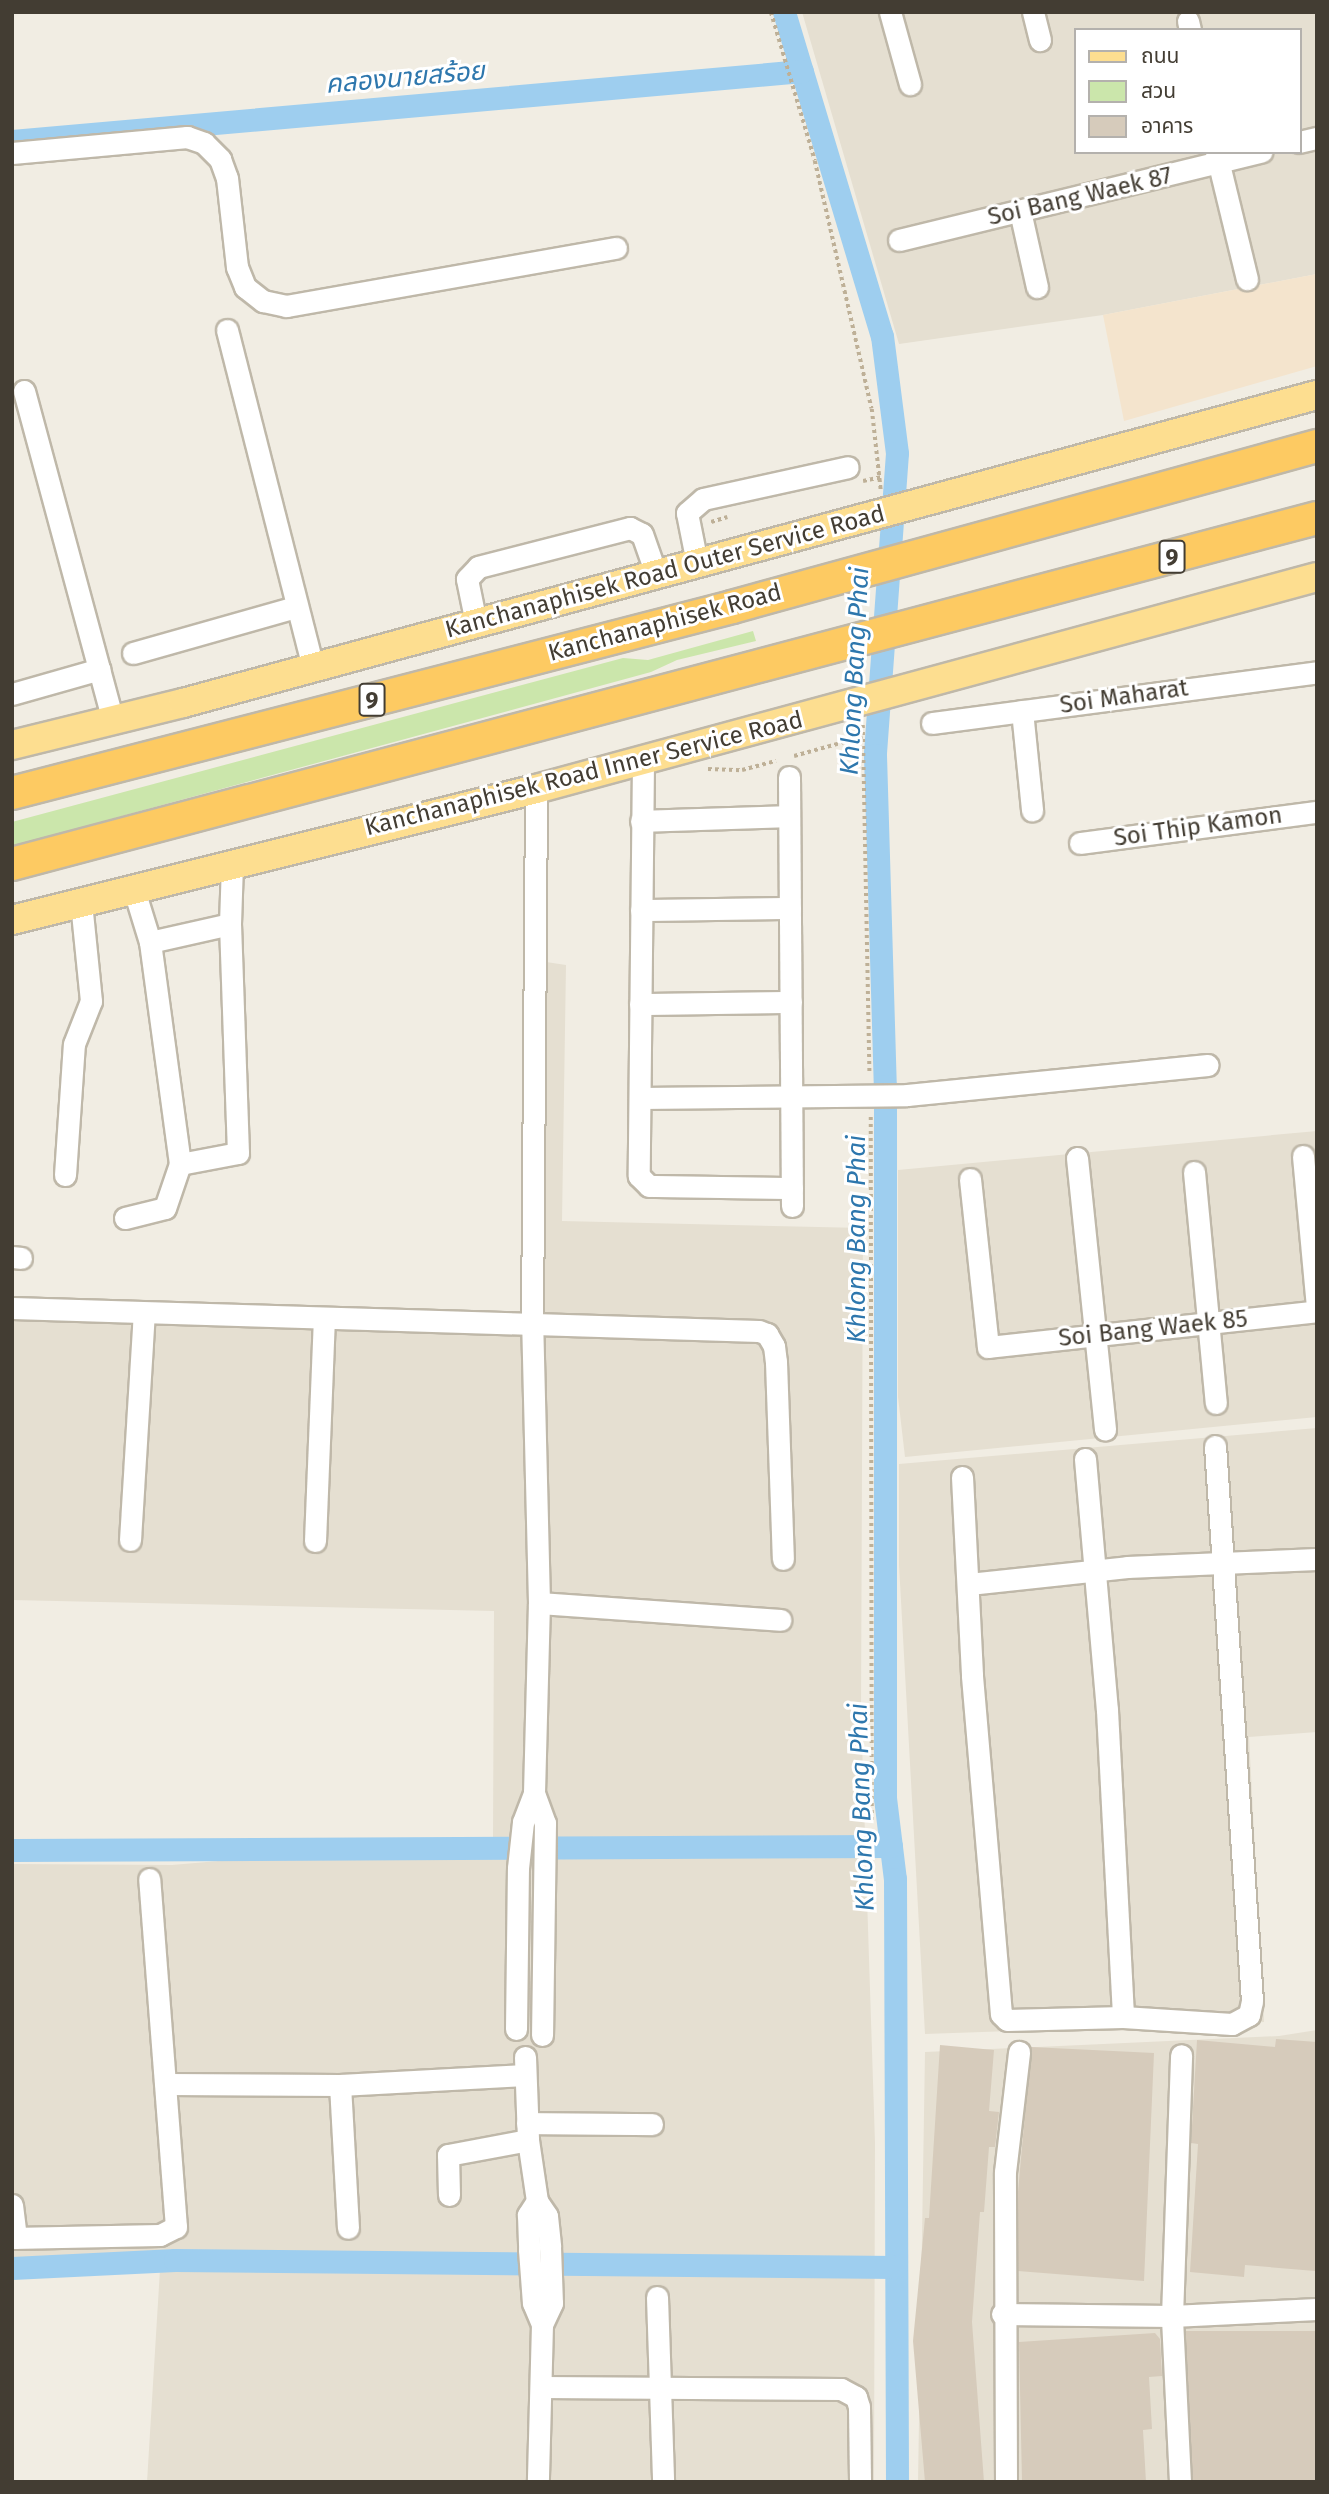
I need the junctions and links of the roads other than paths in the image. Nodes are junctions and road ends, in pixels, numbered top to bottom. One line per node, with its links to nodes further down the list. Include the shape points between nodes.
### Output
1 (890, 12): 4 (street)
2 (1033, 12): 3 (street)
3 (1041, 40)
4 (910, 84)
5 (12, 153): 10 (street, via 187,137 204,143 220,159 227,178 237,267 245,287 263,301 286,306)
6 (1246, 154): 7 (street, Soi Bang Waek 87)
7 (1217, 158): 8 (street, Soi Bang Waek 87); 11 (street)
8 (1020, 211): 9 (street, Soi Bang Waek 87); 12 (street)
9 (899, 240)
10 (616, 248)
11 (1247, 279)
12 (1037, 286)
13 (227, 330): 22 (street)
14 (24, 391): 26 (street)
15 (1317, 395): 19 (main road, Kanchanaphisek Road Outer Service Road)
16 (1317, 446): 36 (highway, Kanchanaphisek Road / 9, via 732,607)
17 (849, 467): 19 (street, via 703,499 687,513)
18 (1317, 518): 41 (highway, 9)
19 (697, 563): 20 (main road, Kanchanaphisek Road Outer Service Road)
20 (656, 574): 23 (main road, Kanchanaphisek Road Outer Service Road); 23 (street, via 642,534 630,528 478,567 467,579)
21 (1317, 577): 33 (main road, Kanchanaphisek Road Inner Service Road)
22 (296, 607): 24 (street); 25 (street)
23 (476, 623): 25 (main road, Kanchanaphisek Road Outer Service Road)
24 (133, 653)
25 (313, 667): 30 (main road, Kanchanaphisek Road Outer Service Road)
26 (100, 669): 28 (street); 30 (street)
27 (1317, 672): 29 (street, Soi Maharat)
28 (12, 694)
29 (1022, 711): 31 (street, Soi Maharat); 37 (street)
30 (113, 721): 32 (main road, Kanchanaphisek Road Outer Service Road)
31 (932, 723)
32 (12, 745)
33 (643, 761): 35 (main road, Kanchanaphisek Road Inner Service Road); 40 (street)
34 (789, 777): 39 (street)
35 (536, 789): 44 (main road, Kanchanaphisek Road Inner Service Road); 70 (street)
36 (12, 793)
37 (1032, 810)
38 (1317, 811): 42 (street, Soi Thip Kamon)
39 (789, 816): 40 (street); 48 (street)
40 (640, 821): 49 (street)
41 (122, 835): 43 (highway, 9); 45 (highway)
42 (1080, 843)
43 (12, 864)
44 (232, 864): 46 (main road, Kanchanaphisek Road Inner Service Road); 51 (street)
45 (12, 883)
46 (134, 890): 47 (main road, Kanchanaphisek Road Inner Service Road); 52 (street)
47 (81, 902): 50 (main road, Kanchanaphisek Road Inner Service Road); 62 (street, via 91,1001 74,1044)
48 (790, 908): 49 (street); 53 (street)
49 (641, 910): 54 (street)
50 (12, 920)
51 (230, 923): 52 (street); 60 (street, via 239,1153)
52 (150, 942): 60 (street)
53 (791, 1002): 54 (street); 57 (street)
54 (640, 1004): 56 (street)
55 (1208, 1065): 57 (street, via 907,1095)
56 (640, 1098): 57 (street); 57 (street, via 639,1175 644,1185 792,1197)
57 (792, 1099)
58 (1303, 1156): 66 (street)
59 (1077, 1158): 71 (street)
60 (180, 1164): 64 (street, via 165,1208)
61 (1194, 1172): 69 (street)
62 (65, 1175)
63 (970, 1179): 71 (street, Soi Bang Waek 85, via 988,1347)
64 (125, 1218)
65 (12, 1308): 67 (street)
66 (1317, 1309): 69 (street, Soi Bang Waek 85)
67 (144, 1313): 68 (street); 77 (street)
68 (324, 1320): 70 (street); 78 (street)
69 (1206, 1324): 71 (street, Soi Bang Waek 85); 72 (street)
70 (532, 1326): 79 (street, via 767,1334 776,1362); 84 (street)
71 (1093, 1336): 73 (street)
72 (1216, 1403)
73 (1105, 1430)
74 (1215, 1446): 81 (street)
75 (1086, 1460): 82 (street)
76 (962, 1477): 83 (street)
77 (130, 1540)
78 (315, 1541)
79 (782, 1559)
80 (1317, 1559): 81 (street)
81 (1223, 1564): 82 (street); 90 (street, via 1252,2001 1249,2015 1232,2024)
82 (1096, 1570): 83 (street); 90 (street)
83 (969, 1584): 90 (street, via 997,2007 1007,2020)
84 (539, 1603): 85 (street); 86 (street)
85 (780, 1620)
86 (534, 1793): 88 (street, via 523,1822); 89 (street, via 545,1823)
87 (149, 1879): 96 (street)
88 (516, 1916): 89 (street); 91 (street)
89 (542, 1918): 92 (street)
90 (1123, 2017)
91 (516, 2029): 92 (street, via 530,2025); 95 (street, via 510,2043)
92 (542, 2035): 95 (street, via 539,2051)
93 (1019, 2052): 108 (street, via 1005,2172)
94 (1181, 2055): 109 (street)
95 (525, 2066): 97 (street); 99 (street)
96 (167, 2084): 97 (street); 104 (street, via 178,2217 171,2232)
97 (340, 2085): 103 (street)
98 (652, 2124): 99 (street)
99 (527, 2132): 100 (street, via 448,2155); 101 (street)
100 (449, 2196)
101 (537, 2201): 105 (street, via 547,2216 550,2247); 105 (street, via 528,2215 528,2250)
102 (12, 2205): 104 (street)
103 (348, 2228)
104 (14, 2238)
105 (540, 2285): 110 (street)
106 (657, 2297): 111 (street)
107 (1317, 2309): 109 (street)
108 (1002, 2314): 109 (street); 115 (street)
109 (1172, 2316): 116 (street)
110 (541, 2387): 111 (street); 112 (street)
111 (659, 2389): 113 (street); 114 (street, via 850,2392 859,2407)
112 (538, 2482)
113 (663, 2482)
114 (860, 2482)
115 (1006, 2482)
116 (1180, 2482)

